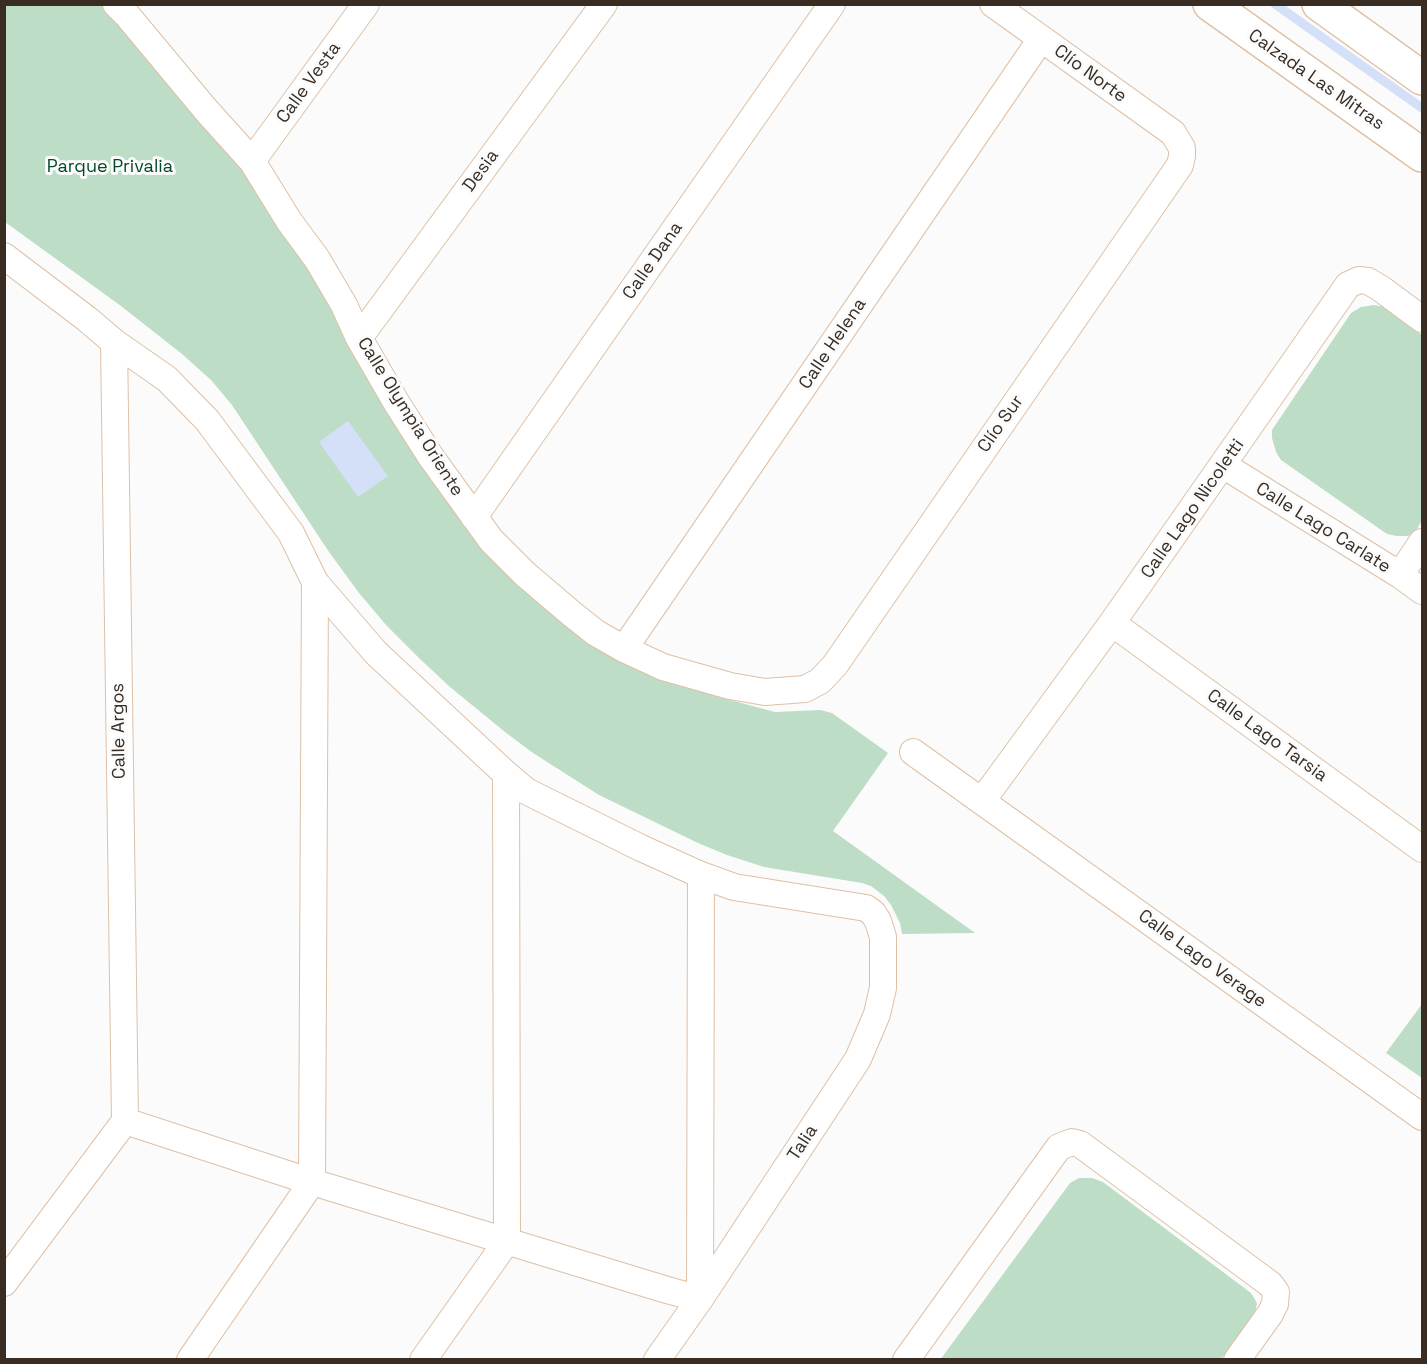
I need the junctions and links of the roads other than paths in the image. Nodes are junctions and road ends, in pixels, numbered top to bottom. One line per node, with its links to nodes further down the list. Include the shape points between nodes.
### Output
1 (366, 4): 12 (street, Calle Vesta)
2 (604, 4): 15 (street, Desia)
3 (832, 4): 18 (street, Calle Dana)
4 (993, 4): 8 (street, Clío Norte)
5 (1210, 4): 11 (main road, Calzada Las Mitras)
6 (1319, 4): 9 (main road)
7 (126, 8): 12 (street, Calle Olympia Oriente, via 206,110)
8 (1041, 39): 10 (street, Clío Norte, via 1173,133); 24 (street, Calle Helena)
9 (1422, 78)
10 (1182, 148): 25 (street, Clío Sur, via 1180,165 835,666)
11 (1422, 154)
12 (252, 161): 15 (street, Calle Olympia Oriente, via 317,259)
13 (4, 256): 16 (street)
14 (1422, 319): 17 (street, Calle Lago Nicoletti, via 1368,281 1348,285)
15 (359, 338): 18 (street, Calle Olympia Oriente, via 431,457)
16 (114, 342): 21 (street, via 167,380 207,420 291,533); 32 (street, Calle Argos)
17 (1223, 465): 20 (street, Calle Lago Carlate); 23 (street, Calle Lago Nicoletti)
18 (474, 517): 24 (street, Calle Olympia Oriente, via 525,574 596,633)
19 (1422, 543): 20 (street)
20 (1400, 575): 22 (street, Calle Lago Carlate)
21 (315, 582): 27 (street, via 376,653); 33 (street)
22 (1422, 591)
23 (1112, 624): 28 (street, Calle Lago Nicoletti); 29 (street, Calle Lago Tarsia)
24 (624, 649): 25 (street, Calle Olympia Oriente, via 663,667 730,686 765,692)
25 (805, 689)
26 (913, 752): 28 (street, Calle Lago Verage)
27 (506, 774): 30 (street, via 526,791); 34 (street)
28 (982, 801): 31 (street, Calle Lago Verage)
29 (1422, 849)
30 (701, 875): 36 (street); 36 (street, Talia, via 734,887 866,908 878,921 883,937 883,988 858,1059)
31 (1422, 1117)
32 (124, 1121): 33 (street); 35 (street)
33 (312, 1182): 34 (street); 37 (street)
34 (507, 1241): 36 (street); 38 (street)
35 (4, 1283)
36 (700, 1299): 39 (street, Talia)
37 (190, 1359)
38 (423, 1359)
39 (657, 1359)
40 (906, 1359): 41 (street, via 1059,1148 1072,1142 1080,1143 1270,1284 1275,1304)
41 (1237, 1359)

